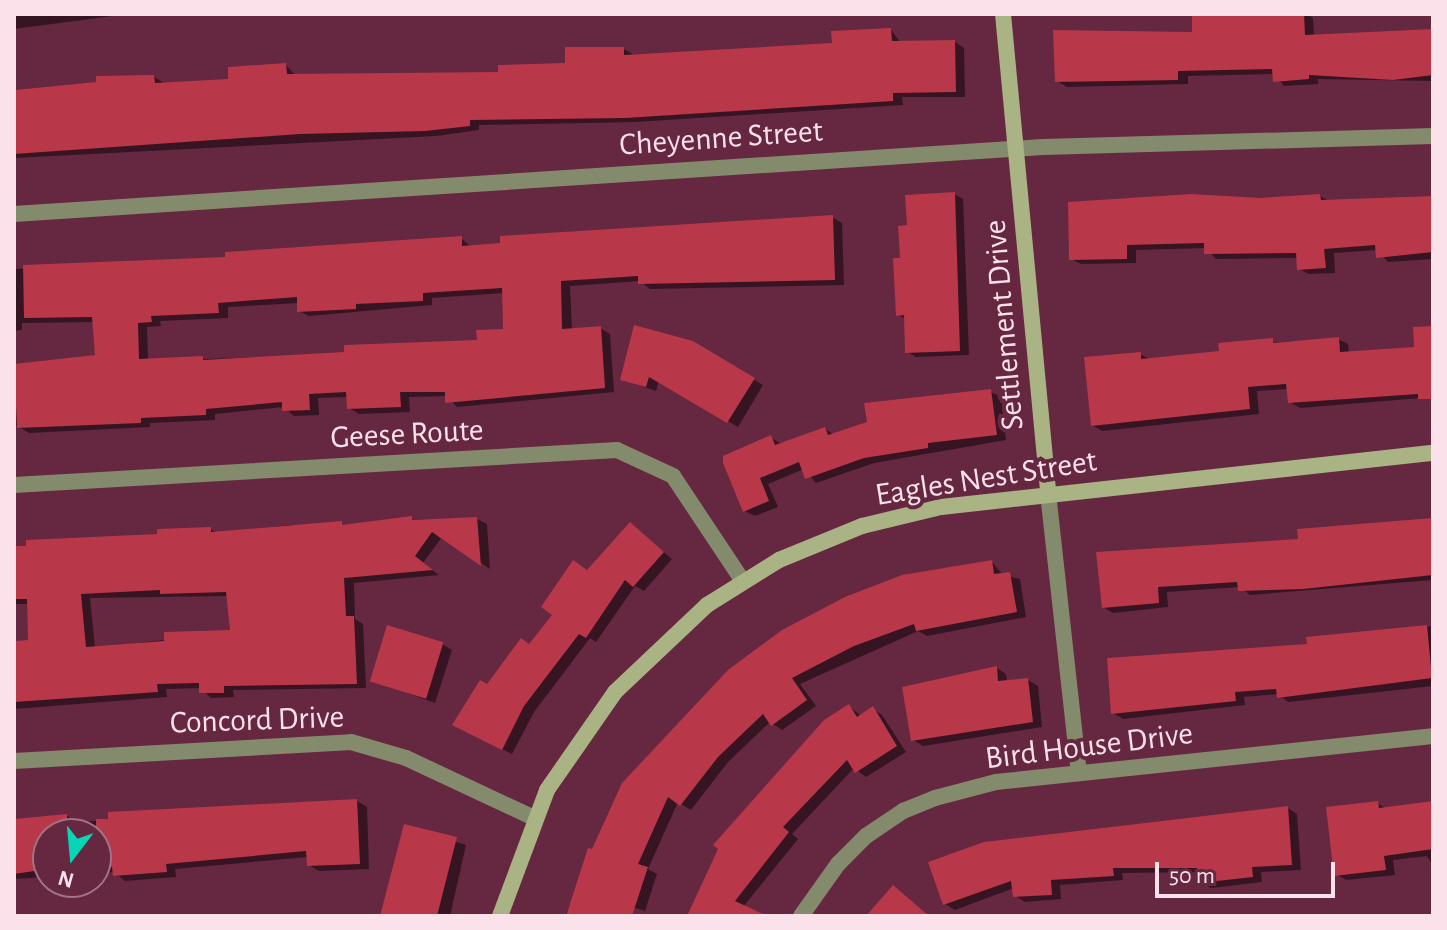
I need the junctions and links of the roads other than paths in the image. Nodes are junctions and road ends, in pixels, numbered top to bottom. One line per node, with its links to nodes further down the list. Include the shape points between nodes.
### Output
1 (1003, 14): 3 (street, Settlement Drive)
2 (1433, 136): 3 (street, Cheyenne Street)
3 (1015, 148): 4 (street, Cheyenne Street); 7 (street, Settlement Drive)
4 (14, 214)
5 (1433, 453): 7 (street, Eagles Nest Street)
6 (14, 485): 8 (street, Geese Route, via 617,450 673,476)
7 (1048, 493): 8 (street, Eagles Nest Street, via 941,507 862,526); 11 (street, Settlement Drive)
8 (742, 580): 12 (street, Eagles Nest Street, via 674,632 615,692 575,745)
9 (1433, 736): 11 (street, Bird House Drive)
10 (14, 761): 12 (street, Concord Drive, via 351,742 406,758)
11 (1079, 773): 14 (street, Bird House Drive, via 996,782 903,811 838,864)
12 (534, 818): 13 (street, Eagles Nest Street)
13 (500, 916)
14 (801, 916)

